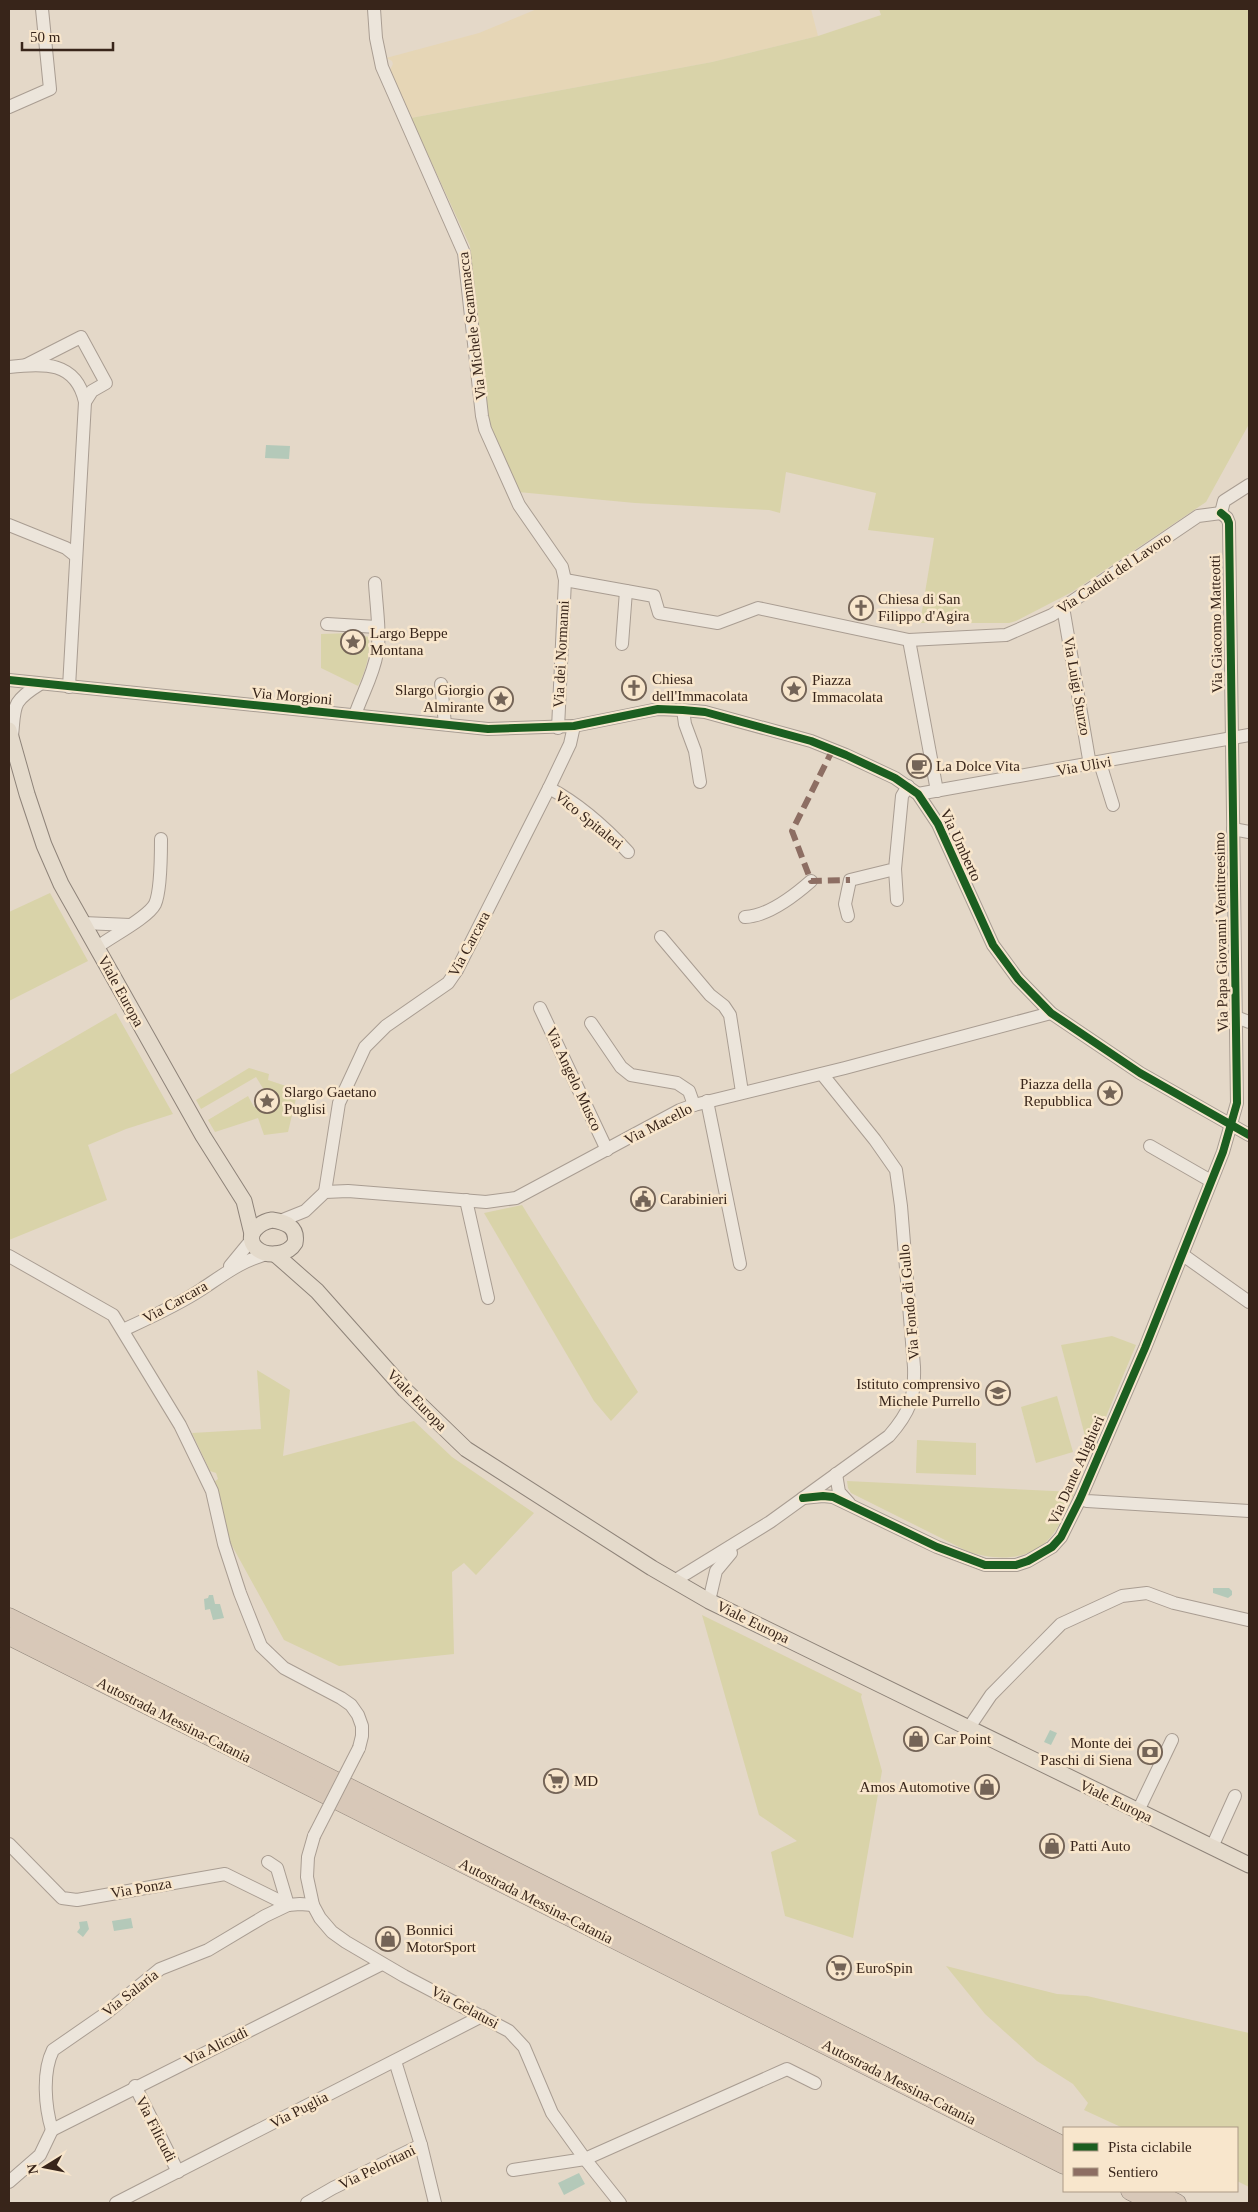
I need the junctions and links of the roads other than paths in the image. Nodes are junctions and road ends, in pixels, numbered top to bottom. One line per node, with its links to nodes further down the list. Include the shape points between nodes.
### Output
1 (42, 9): 3 (street, via 50,89)
2 (374, 9): 11 (street, Via Michele Scammacca, via 382,67 464,253 485,429 519,504 562,567)
3 (9, 107)
4 (26, 365): 5 (street); 6 (street, via 69,372 78,380); 6 (street, via 81,337 106,383 92,391)
5 (9, 367)
6 (84, 402): 10 (street)
7 (1249, 485): 8 (street, via 1224,501)
8 (1221, 513): 14 (street, Via Caduti del Lavoro, via 1198,516); 30 (street, Via Giacomo Matteotti, via 1229,524)
9 (9, 526): 10 (street, via 66,548)
10 (76, 556): 22 (street)
11 (565, 580): 13 (street); 27 (street, Via dei Normanni)
12 (375, 583): 16 (street)
13 (626, 591): 17 (street, via 654,596 659,613 718,623 758,608); 18 (street)
14 (1063, 607): 17 (street, Via Caduti del Lavoro, via 1006,635); 32 (street, Via Luigi Sturzo)
15 (327, 624): 16 (street)
16 (377, 626): 24 (street, via 378,651 370,681)
17 (909, 640): 37 (street)
18 (622, 644)
19 (9, 680): 20 (street, Via Morgioni)
20 (40, 684): 22 (street, Via Morgioni); 28 (street, via 17,702)
21 (441, 684): 25 (street)
22 (69, 687): 24 (street, Via Morgioni)
23 (683, 710): 26 (street, Via Umberto, via 658,709); 34 (street); 35 (street, Via Umberto, via 705,712 811,741)
24 (354, 715): 25 (street, Via Morgioni)
25 (445, 724): 27 (street, Via Morgioni, via 488,729)
26 (574, 726): 27 (street, Via Morgioni); 36 (street, Via Carcara, via 570,744)
27 (558, 728)
28 (10, 734): 33 (main road)
29 (1249, 736): 30 (street, Via Ulivi)
30 (1232, 739): 32 (street, Via Ulivi); 40 (street, Via Papa Giovanni Ventitreesimo)
31 (9, 756): 33 (main road)
32 (1095, 764): 37 (street, Via Ulivi); 39 (street, Via Luigi Sturzo)
33 (18, 770): 49 (main road, Viale Europa, via 44,845)
34 (700, 782)
35 (908, 786): 38 (street, Via Umberto); 44 (street, via 902,796)
36 (549, 788): 43 (street, Vico Spitaleri, via 611,833); 67 (street, Via Carcara, via 448,983 386,1026 366,1047 339,1103)
37 (937, 791): 38 (street, Via Ulivi)
38 (918, 794): 54 (street, Via Umberto, via 938,824 993,945 1018,979)
39 (1113, 805)
40 (1233, 829): 41 (street); 55 (street, Via Papa Giovanni Ventitreesimo)
41 (1249, 832)
42 (161, 839): 50 (street, via 155,904 145,916)
43 (628, 852)
44 (896, 868): 46 (street); 47 (street, via 850,880 845,904)
45 (811, 881): 48 (street, via 769,910)
46 (897, 900)
47 (848, 916)
48 (745, 917)
49 (83, 923): 50 (street); 52 (main road, Viale Europa)
50 (130, 925): 52 (street)
51 (660, 937): 59 (street, via 730,1015)
52 (96, 948): 69 (main road, Viale Europa, via 203,1136)
53 (540, 1008): 65 (street, Via Angelo Musco)
54 (1051, 1013): 58 (street, Via Macello); 62 (street, Via Umberto, via 1133,1068)
55 (1236, 1017): 56 (street); 62 (street, Via Papa Giovanni Ventitreesimo, via 1237,1103)
56 (1249, 1022)
57 (591, 1023): 61 (street, via 620,1067 631,1075 677,1083 690,1091)
58 (822, 1074): 59 (street, Via Macello); 83 (street, Via Fondo di Gullo, via 896,1170 914,1367 912,1401 903,1420 889,1436)
59 (742, 1092): 60 (street, Via Macello)
60 (707, 1101): 61 (street, Via Macello); 77 (street)
61 (694, 1105): 65 (street, Via Macello)
62 (1232, 1125): 63 (street, Via Umberto); 66 (street, Via Papa Giovanni Ventitreesimo)
63 (1249, 1135)
64 (1150, 1146): 66 (street)
65 (608, 1150): 68 (street, Via Macello, via 516,1198 486,1202)
66 (1211, 1181): 75 (street, Via Dante Alighieri)
67 (325, 1192): 68 (street, Via Macello); 70 (street)
68 (466, 1200): 80 (street)
69 (244, 1201): 71 (main road); 72 (main road)
70 (305, 1211): 71 (street); 73 (street)
71 (276, 1221): 72 (main road, via 261,1223); 73 (main road, via 291,1226)
72 (252, 1236): 74 (main road, via 257,1249); 78 (street)
73 (296, 1240): 74 (main road, via 289,1251); 79 (main road, via 301,1261)
74 (273, 1253): 78 (street, via 255,1257); 79 (main road)
75 (1183, 1255): 81 (street); 85 (street, Via Dante Alighieri)
76 (9, 1256): 82 (street, via 113,1315)
77 (740, 1264)
78 (226, 1272): 82 (street, Via Carcara, via 202,1289)
79 (317, 1291): 89 (main road, Viale Europa, via 405,1390 466,1449)
80 (488, 1298)
81 (1249, 1302)
82 (123, 1330): 104 (street, Via Gelatusi, bridge, via 180,1425 212,1491 224,1544 255,1635 271,1657 284,1668 351,1706 362,1726 359,1748 314,1836 308,1857 307,1877)
83 (836, 1474): 84 (street, Via Fondo di Gullo); 86 (street, via 839,1492)
84 (803, 1498): 86 (street, Via Dante Alighieri, via 833,1497); 88 (street, Via Fondo di Gullo)
85 (1080, 1499): 86 (street, Via Dante Alighieri, via 1061,1538 1052,1547 1028,1561 997,1566 976,1563 952,1554); 87 (street)
86 (851, 1504)
87 (1249, 1511)
88 (749, 1535): 89 (street); 90 (street, via 716,1571)
89 (674, 1581): 90 (main road, Viale Europa)
90 (708, 1601): 95 (main road, Viale Europa)
91 (9, 1617): 112 (highway, Autostrada Messina-Catania)
92 (1248, 1620): 95 (street, via 1174,1603 1147,1593 1122,1596 1061,1624 991,1695)
93 (9, 1631): 113 (highway, via 292,1768)
94 (9, 1636): 115 (highway, Autostrada Messina-Catania)
95 (968, 1728): 98 (main road, Viale Europa)
96 (1172, 1740): 98 (street)
97 (1235, 1796): 100 (street)
98 (1138, 1811): 100 (main road, Viale Europa)
99 (9, 1844): 103 (street, Via Ponza, via 62,1898 76,1900 225,1874)
100 (1212, 1847): 102 (main road, Viale Europa)
101 (268, 1862): 103 (street, via 277,1868)
102 (1249, 1865)
103 (288, 1905): 104 (street, Via Salaria); 110 (street, Via Salaria, via 208,1950 160,1969 105,2014 53,2050 49,2059 46,2105)
104 (313, 1905): 105 (street, Via Gelatusi, via 332,1932)
105 (382, 1964): 106 (street, Via Gelatusi); 109 (street, Via Alicudi)
106 (482, 2016): 107 (street, Via Puglia); 114 (street, Via Gelatusi, via 509,2031 524,2047 552,2113)
107 (395, 2061): 111 (street); 117 (street, Via Puglia)
108 (815, 2083): 114 (street, via 787,2069)
109 (135, 2086): 110 (street, Via Alicudi); 117 (street, Via Filicudi)
110 (52, 2130): 118 (street, via 40,2156)
111 (421, 2145): 123 (street, Via Peloritani); 124 (street)
112 (1063, 2145)
113 (1063, 2156)
114 (585, 2159): 116 (street); 125 (street, Via Gelatusi)
115 (1063, 2164)
116 (513, 2170)
117 (178, 2172): 122 (street, Via Puglia)
118 (9, 2182)
119 (1116, 2192): 126 (highway)
120 (1132, 2192): 127 (highway)
121 (1154, 2192): 128 (highway)
122 (116, 2203)
123 (307, 2203)
124 (435, 2203)
125 (620, 2203)
126 (1138, 2203)
127 (1154, 2203)
128 (1177, 2203)

